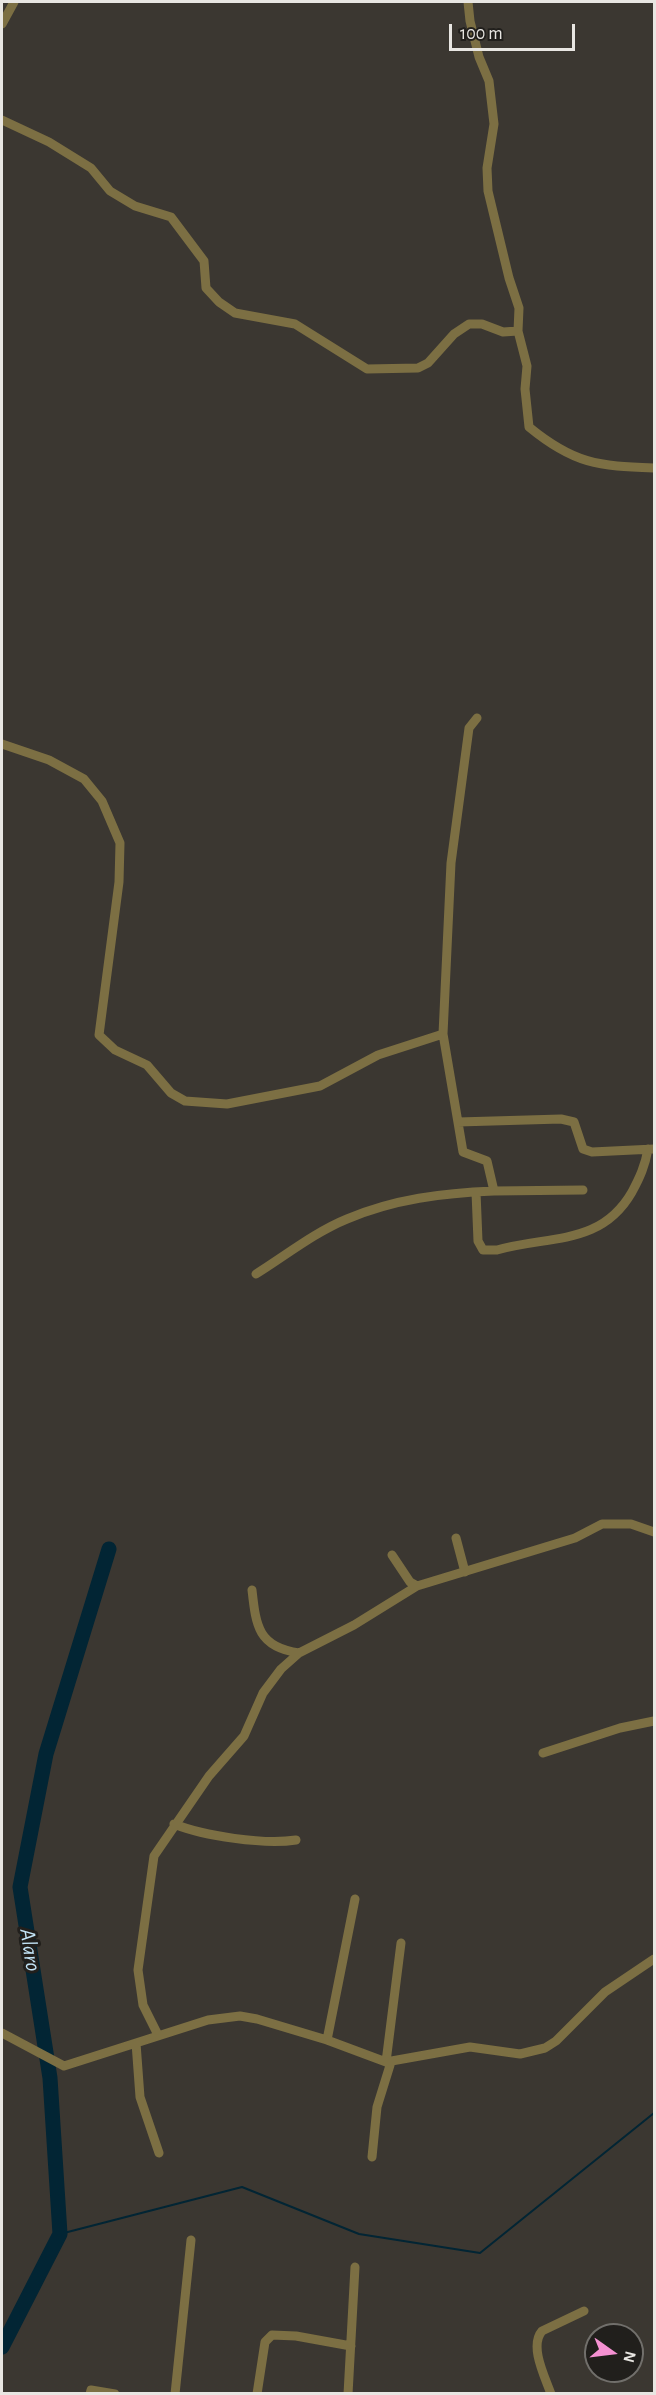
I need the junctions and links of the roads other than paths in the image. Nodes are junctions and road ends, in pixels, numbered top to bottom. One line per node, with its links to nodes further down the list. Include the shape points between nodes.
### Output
1 (14, 2): 3 (street)
2 (468, 2): 5 (street, via 476,47 489,81 494,124 487,168 488,191 519,308)
3 (2, 24)
4 (2, 120): 5 (street, via 91,168 110,191 126,201 171,217 204,261 206,288 235,313 295,324 367,369 418,368 469,324)
5 (518, 332): 6 (street, via 527,366 529,427 552,446 580,460)
6 (654, 468)
7 (477, 718): 9 (street, via 469,728 451,863)
8 (2, 744): 9 (street, via 49,760 84,779 102,801 120,843 119,882 99,1035 115,1050 147,1065 171,1093 185,1101 228,1104 320,1086 378,1055)
9 (443, 1034): 10 (street)
10 (458, 1122): 11 (street, via 561,1119 574,1122 583,1149); 13 (street, via 463,1152 487,1161)
11 (651, 1149): 14 (street, via 626,1203 606,1224 586,1233 483,1250 478,1241)
12 (583, 1190): 13 (street)
13 (494, 1191): 14 (street)
14 (476, 1192): 15 (street, via 396,1202 345,1220)
15 (256, 1274)
16 (654, 1532): 19 (street, via 631,1524 602,1524 575,1538)
17 (456, 1538): 19 (street)
18 (392, 1555): 20 (street)
19 (465, 1572): 20 (street)
20 (417, 1586): 22 (street)
21 (252, 1590): 22 (street, via 261,1636 290,1652)
22 (300, 1653): 25 (street, via 281,1669 263,1693 244,1736 208,1776)
23 (654, 1721): 24 (street)
24 (543, 1753)
25 (174, 1824): 26 (street, via 189,1830 249,1838); 31 (street, via 154,1856 138,1970 143,2005)
26 (296, 1840)
27 (355, 1899): 32 (street)
28 (402, 1943): 34 (street)
29 (654, 1959): 34 (street, via 605,1992 556,2042 545,2048 520,2055 470,2047)
30 (2, 2033): 33 (street, via 64,2066)
31 (158, 2035): 32 (street, via 208,2020 240,2016); 33 (street)
32 (327, 2040): 34 (street)
33 (136, 2043): 35 (street, via 140,2097)
34 (388, 2062): 36 (street, via 377,2107)
35 (159, 2153)
36 (372, 2157)
37 (191, 2240): 43 (street)
38 (356, 2267): 40 (street)
39 (584, 2311): 46 (street, via 538,2335 537,2349)
40 (351, 2346): 44 (street, via 272,2335 265,2342); 45 (street)
41 (90, 2394): 42 (street, via 91,2390)
42 (115, 2394)
43 (175, 2394)
44 (257, 2394)
45 (348, 2394)
46 (551, 2394)

